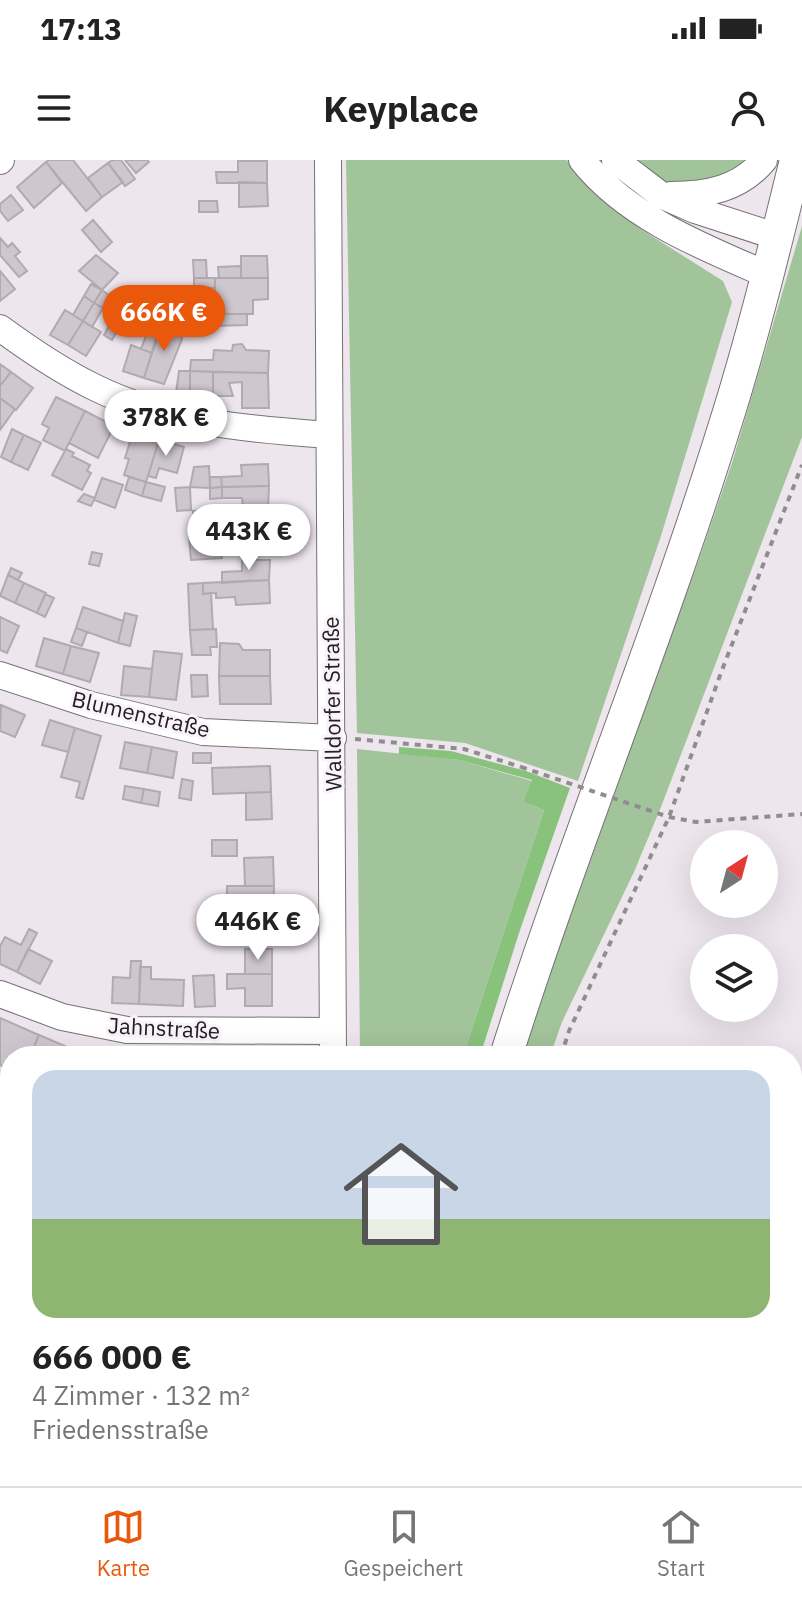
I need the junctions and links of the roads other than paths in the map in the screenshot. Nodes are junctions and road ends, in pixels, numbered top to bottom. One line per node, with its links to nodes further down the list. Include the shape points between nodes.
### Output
1 (328, 160): 10 (street, Walldorfer Straße)
2 (582, 160): 8 (street, via 631,204 679,234)
3 (615, 160): 6 (street)
4 (764, 160): 6 (street, via 729,188)
5 (796, 160): 7 (main road)
6 (661, 195): 7 (street)
7 (778, 237): 8 (main road)
8 (768, 275): 15 (main road, via 675,575)
9 (0, 328): 10 (street, via 95,388 141,405 245,429)
10 (328, 435): 12 (street, Walldorfer Straße)
11 (0, 675): 12 (street, Blumenstraße, via 91,705 203,732)
12 (333, 738): 14 (street, Walldorfer Straße)
13 (0, 994): 14 (street, Jahnstraße, via 62,1017 127,1030)
14 (333, 1044)
15 (509, 1046)

